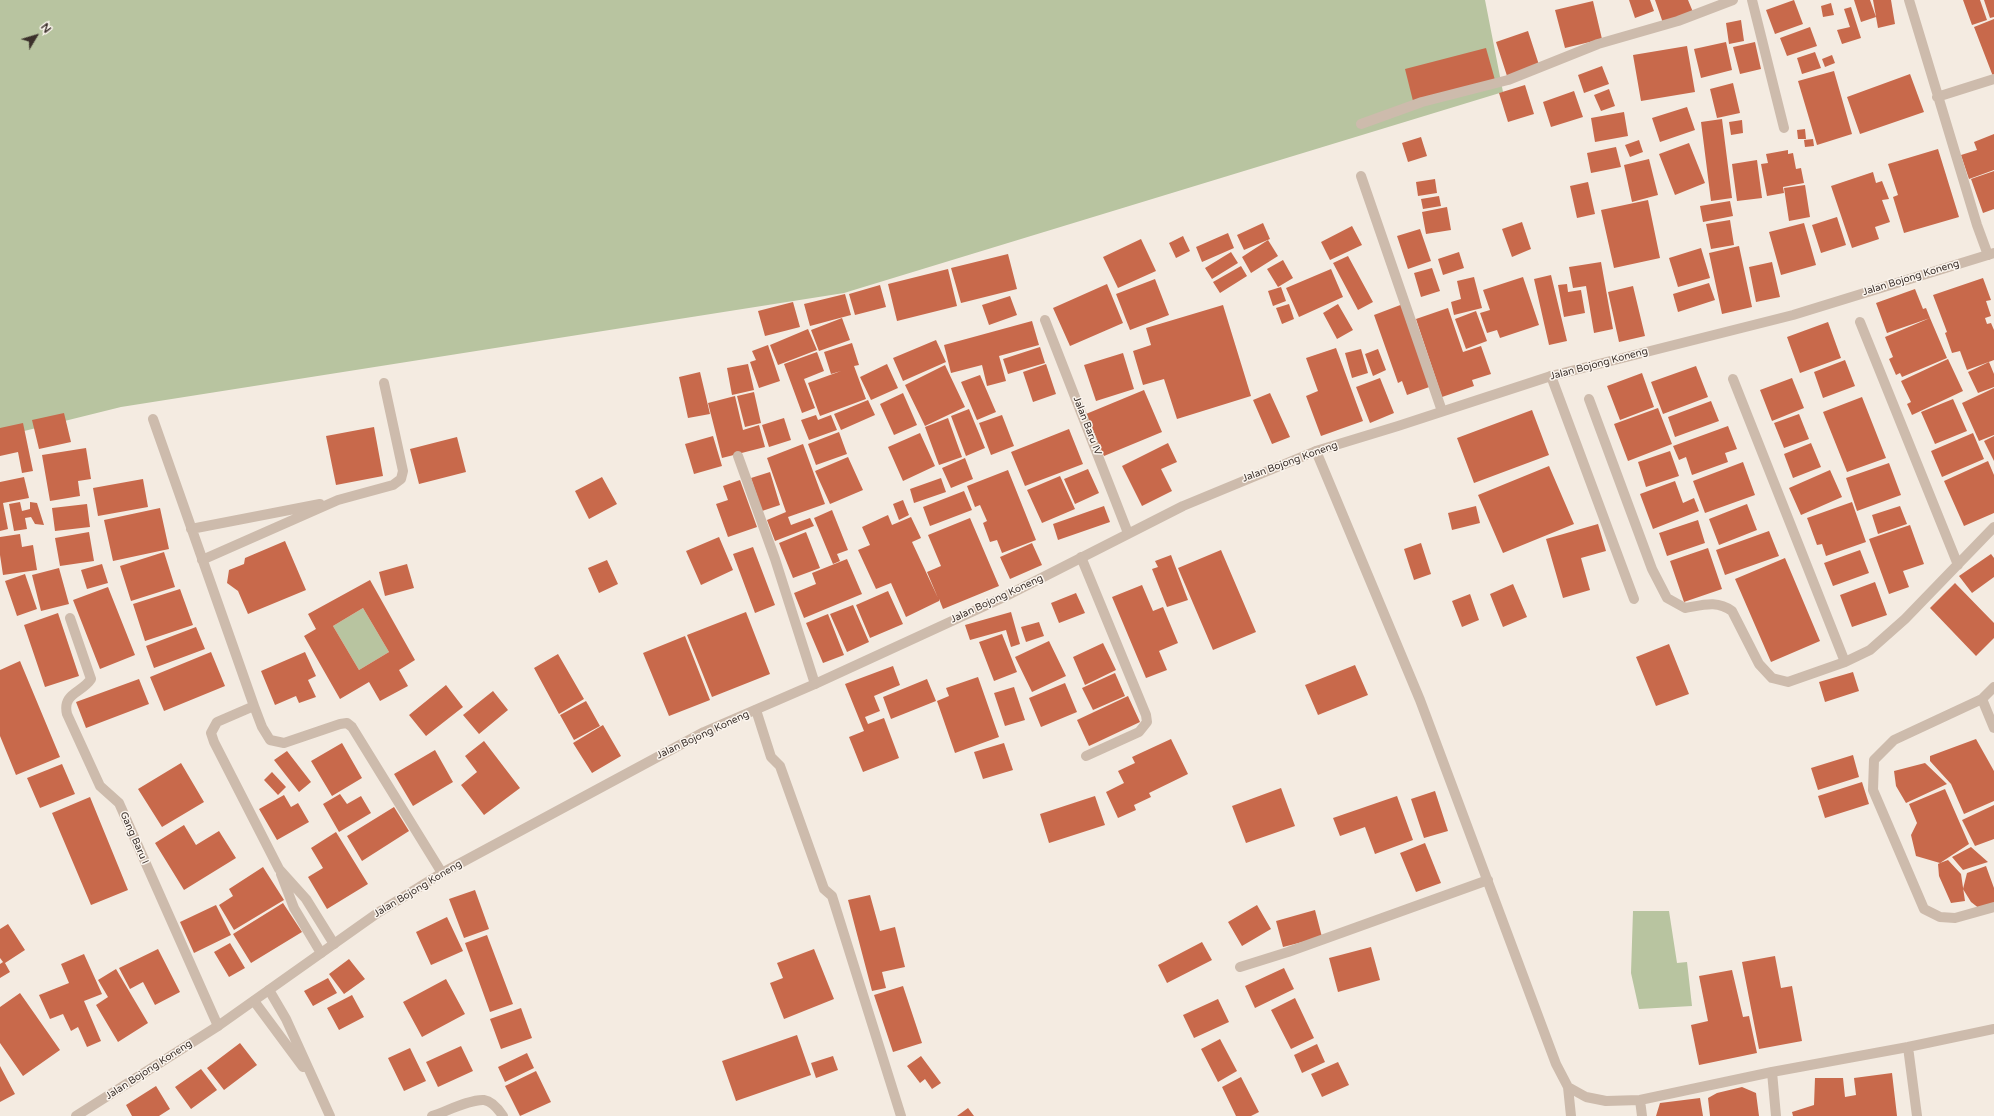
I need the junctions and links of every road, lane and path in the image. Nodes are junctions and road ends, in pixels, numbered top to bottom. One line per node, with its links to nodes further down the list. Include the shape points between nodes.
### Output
1 (1733, 0): 6 (street, via 1678,21 1598,44 1508,80 1422,102)
2 (1752, 0): 7 (street)
3 (1909, 0): 5 (street)
4 (1994, 79): 5 (street)
5 (1937, 97): 9 (street, via 1977,225)
6 (1361, 124)
7 (1784, 128)
8 (1361, 176): 16 (street)
9 (1991, 254): 12 (street, Jalan Bojong Koneng, via 1794,315)
10 (1045, 320): 23 (street, Jalan Baru IV)
11 (1860, 322): 26 (street)
12 (1551, 376): 16 (street, Jalan Bojong Koneng); 27 (street)
13 (1733, 379): 29 (street)
14 (384, 383): 20 (street, via 403,471 401,479 393,485)
15 (1589, 399): 29 (street, via 1652,569 1667,598 1685,608 1714,604 1724,606 1732,612 1759,664 1772,678 1788,682)
16 (1442, 411): 18 (street, Jalan Bojong Koneng)
17 (153, 419): 22 (street)
18 (1316, 451): 23 (street, Jalan Bojong Koneng, via 1232,485); 39 (street, via 1420,700)
19 (738, 456): 30 (street, via 775,559)
20 (338, 500): 22 (street); 25 (street)
21 (1994, 527): 26 (street)
22 (191, 528): 25 (street)
23 (1128, 533): 24 (street, Jalan Bojong Koneng)
24 (1081, 557): 30 (street, Jalan Bojong Koneng, via 1002,598); 36 (street, via 1147,722 1139,732)
25 (202, 560): 33 (street)
26 (1958, 565): 29 (street, via 1889,634 1870,650)
27 (1634, 599)
28 (70, 618): 46 (street, Gang Baru I, via 91,679 68,699 65,707 67,714 100,786 118,803)
29 (1845, 662)
30 (815, 684): 34 (street, Jalan Bojong Koneng)
31 (1994, 687): 32 (street)
32 (1982, 699): 35 (street); 40 (street, via 1894,740 1874,760 1873,790 1924,909 1940,917 1955,918)
33 (254, 706): 37 (street, via 217,722 211,733); 38 (street, via 270,740 284,743 340,724 352,727)
34 (756, 710): 38 (street, Jalan Bojong Koneng, via 655,757); 57 (street, via 771,757 780,766 824,889 832,896)
35 (1994, 728)
36 (1086, 756)
37 (279, 869): 41 (street, via 306,899); 42 (street, via 294,908)
38 (442, 873): 41 (street, Jalan Bojong Koneng, via 379,912)
39 (1488, 880): 43 (street); 51 (street, via 1556,1064)
40 (1994, 907)
41 (334, 944): 42 (street, Jalan Bojong Koneng)
42 (322, 953): 44 (street, Jalan Bojong Koneng)
43 (1240, 967)
44 (269, 990): 45 (street, Jalan Bojong Koneng); 50 (street, via 286,1019)
45 (254, 1001): 46 (street, Jalan Bojong Koneng); 50 (street)
46 (218, 1026): 53 (street, Jalan Bojong Koneng)
47 (1994, 1030): 48 (street)
48 (1908, 1047): 49 (street); 61 (street)
49 (1772, 1072): 52 (street); 60 (street)
50 (312, 1078): 54 (street)
51 (1568, 1087): 52 (street, via 1586,1097 1606,1101); 58 (street)
52 (1640, 1100): 59 (street)
53 (76, 1116)
54 (330, 1116)
55 (432, 1116): 56 (street, via 485,1100 492,1103)
56 (503, 1116)
57 (900, 1116)
58 (1571, 1116)
59 (1642, 1116)
60 (1776, 1116)
61 (1916, 1116)

